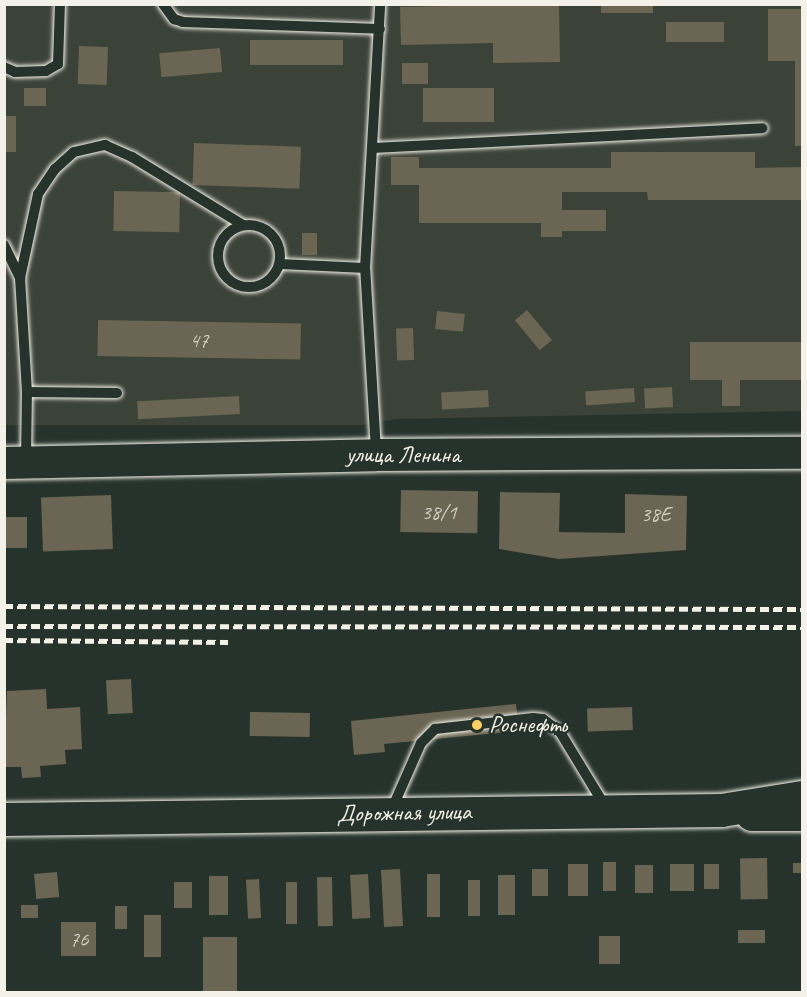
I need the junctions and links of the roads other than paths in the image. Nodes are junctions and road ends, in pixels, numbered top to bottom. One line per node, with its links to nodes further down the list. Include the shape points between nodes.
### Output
1 (60, 4): 5 (lane, via 58,64 45,71 15,72)
2 (163, 4): 4 (lane, via 174,19 183,22)
3 (380, 4): 4 (lane)
4 (380, 28): 7 (lane)
5 (4, 68)
6 (762, 128): 7 (lane)
7 (373, 148): 11 (lane)
8 (243, 225): 10 (lane, via 254,225 272,235 281,254); 10 (lane, via 233,229 220,244 219,265 230,281 249,288 259,286 275,274); 12 (lane, via 132,156 105,146 74,152 55,169 38,194)
9 (4, 245): 12 (lane)
10 (280, 264): 11 (lane)
11 (365, 268): 16 (lane)
12 (20, 278): 13 (lane)
13 (27, 392): 14 (lane); 17 (lane)
14 (117, 393)
15 (802, 453): 16 (street, улица Ленина)
16 (376, 455): 17 (street, улица Ленина)
17 (15, 463)
18 (802, 796): 20 (main road)
19 (607, 809): 20 (main road, Дорожная улица); 21 (main road, Дорожная улица); 21 (lane, via 560,732 543,719 533,718 435,729 421,743)
20 (722, 810): 22 (street, Дорожная улица, via 757,816)
21 (389, 814): 23 (main road, Дорожная улица)
22 (802, 815)
23 (4, 819)

